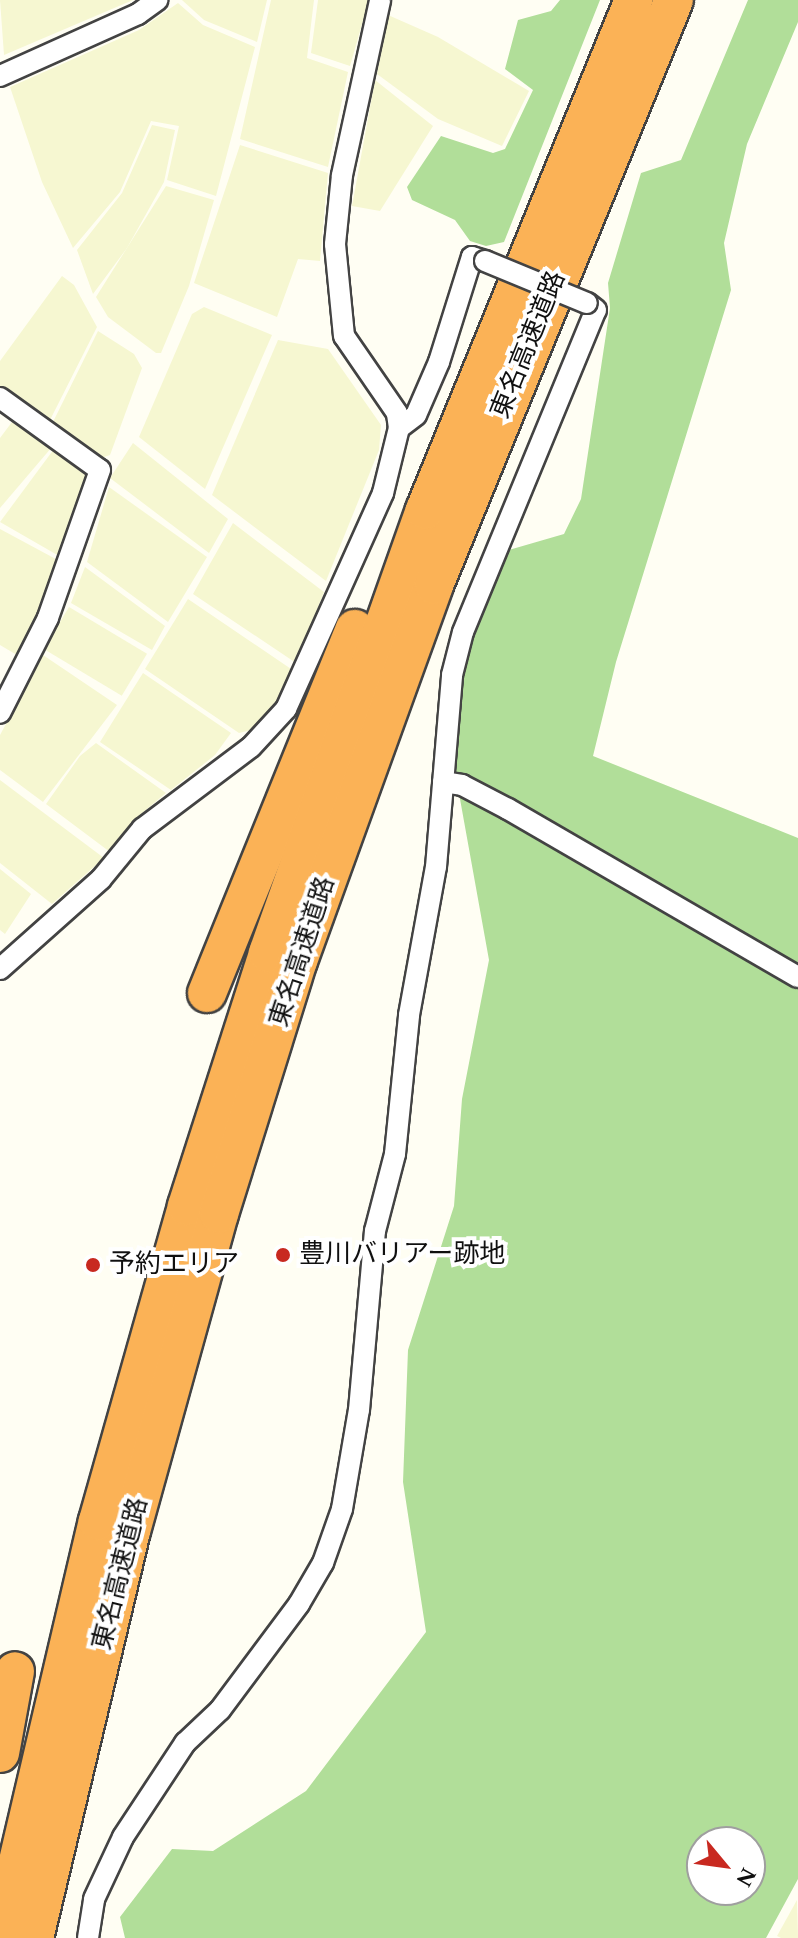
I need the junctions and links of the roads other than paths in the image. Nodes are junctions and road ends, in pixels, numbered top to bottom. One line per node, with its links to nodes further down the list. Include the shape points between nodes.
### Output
1 (157, 0): 5 (street, via 138,14)
2 (380, 0): 7 (street, via 342,175 335,244 344,336 390,399)
3 (634, 0): 8 (highway, 東名高速道路)
4 (674, 0): 18 (highway, 東名高速道路, via 434,585 298,961 219,1214 131,1531)
5 (0, 76)
6 (0, 398): 9 (street, via 100,470 48,618)
7 (399, 428): 10 (street, bridge, via 416,415 439,362 472,257 596,310 463,632 452,675); 11 (street, via 383,493 286,709 251,747 142,829 101,879)
8 (453, 440): 13 (highway, via 378,575); 17 (highway, 東名高速道路, via 338,749 187,1206 98,1521)
9 (0, 713)
10 (443, 782): 12 (street, via 462,785 508,809); 16 (street, via 395,1154 375,1231 359,1410 342,1509 323,1563 299,1604 220,1710 185,1743 153,1787)
11 (0, 969)
12 (798, 977)
13 (207, 993)
14 (15, 1671): 15 (highway)
15 (0, 1753)
16 (80, 1925)
17 (0, 1938)
18 (34, 1938)

